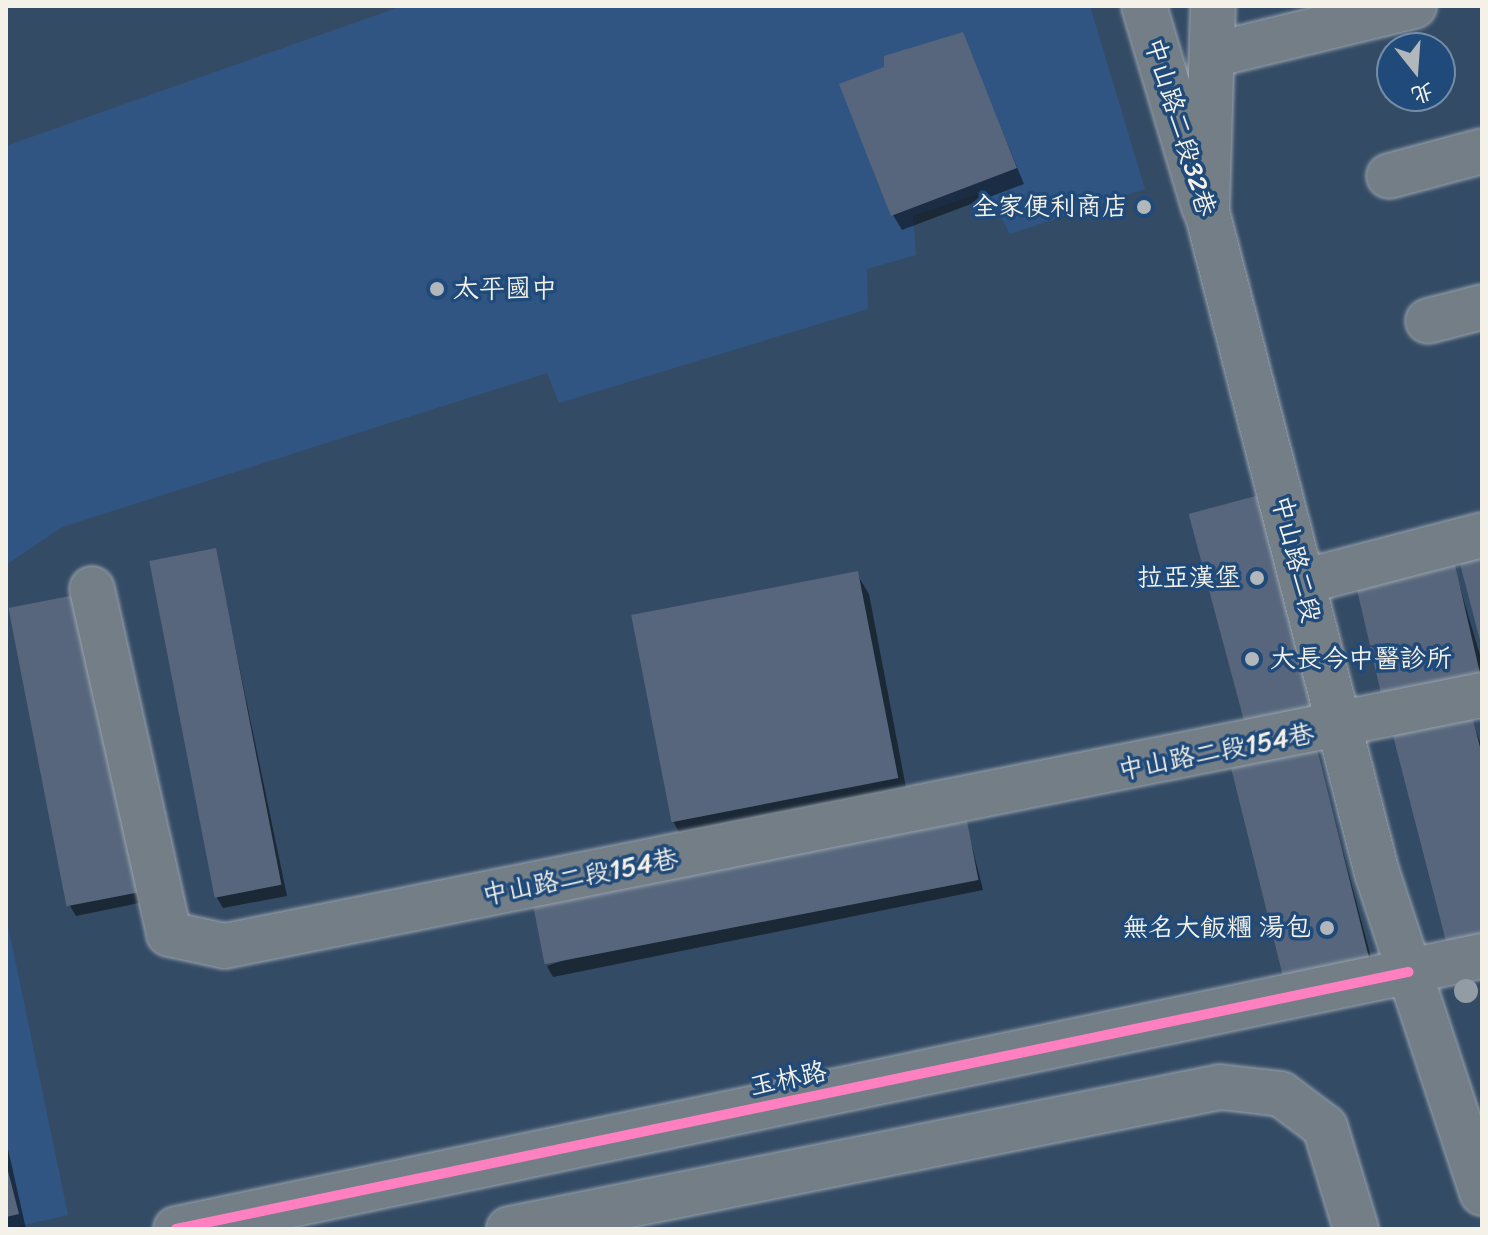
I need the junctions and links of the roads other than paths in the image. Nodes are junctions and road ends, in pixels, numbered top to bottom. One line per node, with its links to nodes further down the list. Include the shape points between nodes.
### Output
1 (1144, 6): 7 (main road, 中山路二段32巷)
2 (1213, 6): 4 (main road, 中山路二段)
3 (1414, 6): 4 (main road)
4 (1213, 55): 7 (main road, 中山路二段, via 1207,212)
5 (1482, 151): 6 (main road)
6 (1389, 176)
7 (1216, 248): 11 (main road, 中山路二段)
8 (1482, 307): 9 (main road)
9 (1428, 321)
10 (1482, 535): 11 (main road)
11 (1302, 582): 14 (main road, 中山路二段)
12 (92, 589): 14 (main road, 中山路二段154巷, via 169,934 225,946)
13 (1482, 695): 14 (main road)
14 (1337, 728): 16 (main road, 中山路二段)
15 (1482, 956): 16 (main road, 玉林路)
16 (1408, 972): 17 (main road, 中山路二段); 18 (main road, 玉林路)
17 (1482, 1193)
18 (176, 1229)
19 (509, 1229): 20 (main road, via 1220,1087 1281,1094 1325,1127)
20 (1356, 1229)

